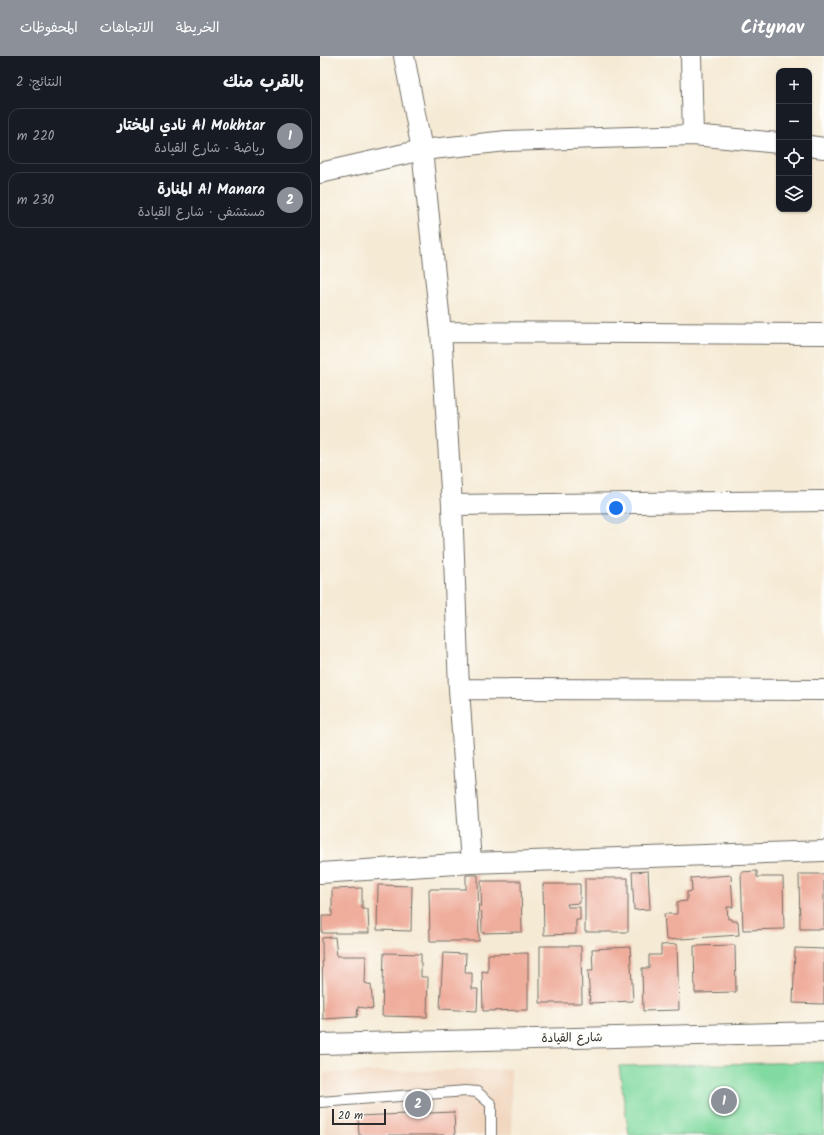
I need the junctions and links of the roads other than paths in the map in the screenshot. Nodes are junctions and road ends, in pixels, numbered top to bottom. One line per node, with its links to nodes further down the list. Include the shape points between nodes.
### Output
1 (404, 56): 7 (street)
2 (691, 56): 3 (street)
3 (693, 135): 4 (street); 7 (street, via 544,139)
4 (776, 143)
5 (812, 146): 6 (street)
6 (824, 148)
7 (422, 150): 8 (street); 9 (street)
8 (320, 173)
9 (441, 332): 10 (street); 12 (street)
10 (824, 334)
11 (824, 501): 12 (street)
12 (452, 505): 13 (street)
13 (459, 689): 14 (street); 16 (street)
14 (824, 690)
15 (824, 851): 16 (street)
16 (471, 863): 17 (street)
17 (320, 873)
18 (824, 1032): 19 (street, شارع القيادة)
19 (320, 1044)
20 (320, 1102): 21 (lane, via 477,1092 491,1104)
21 (491, 1135)

